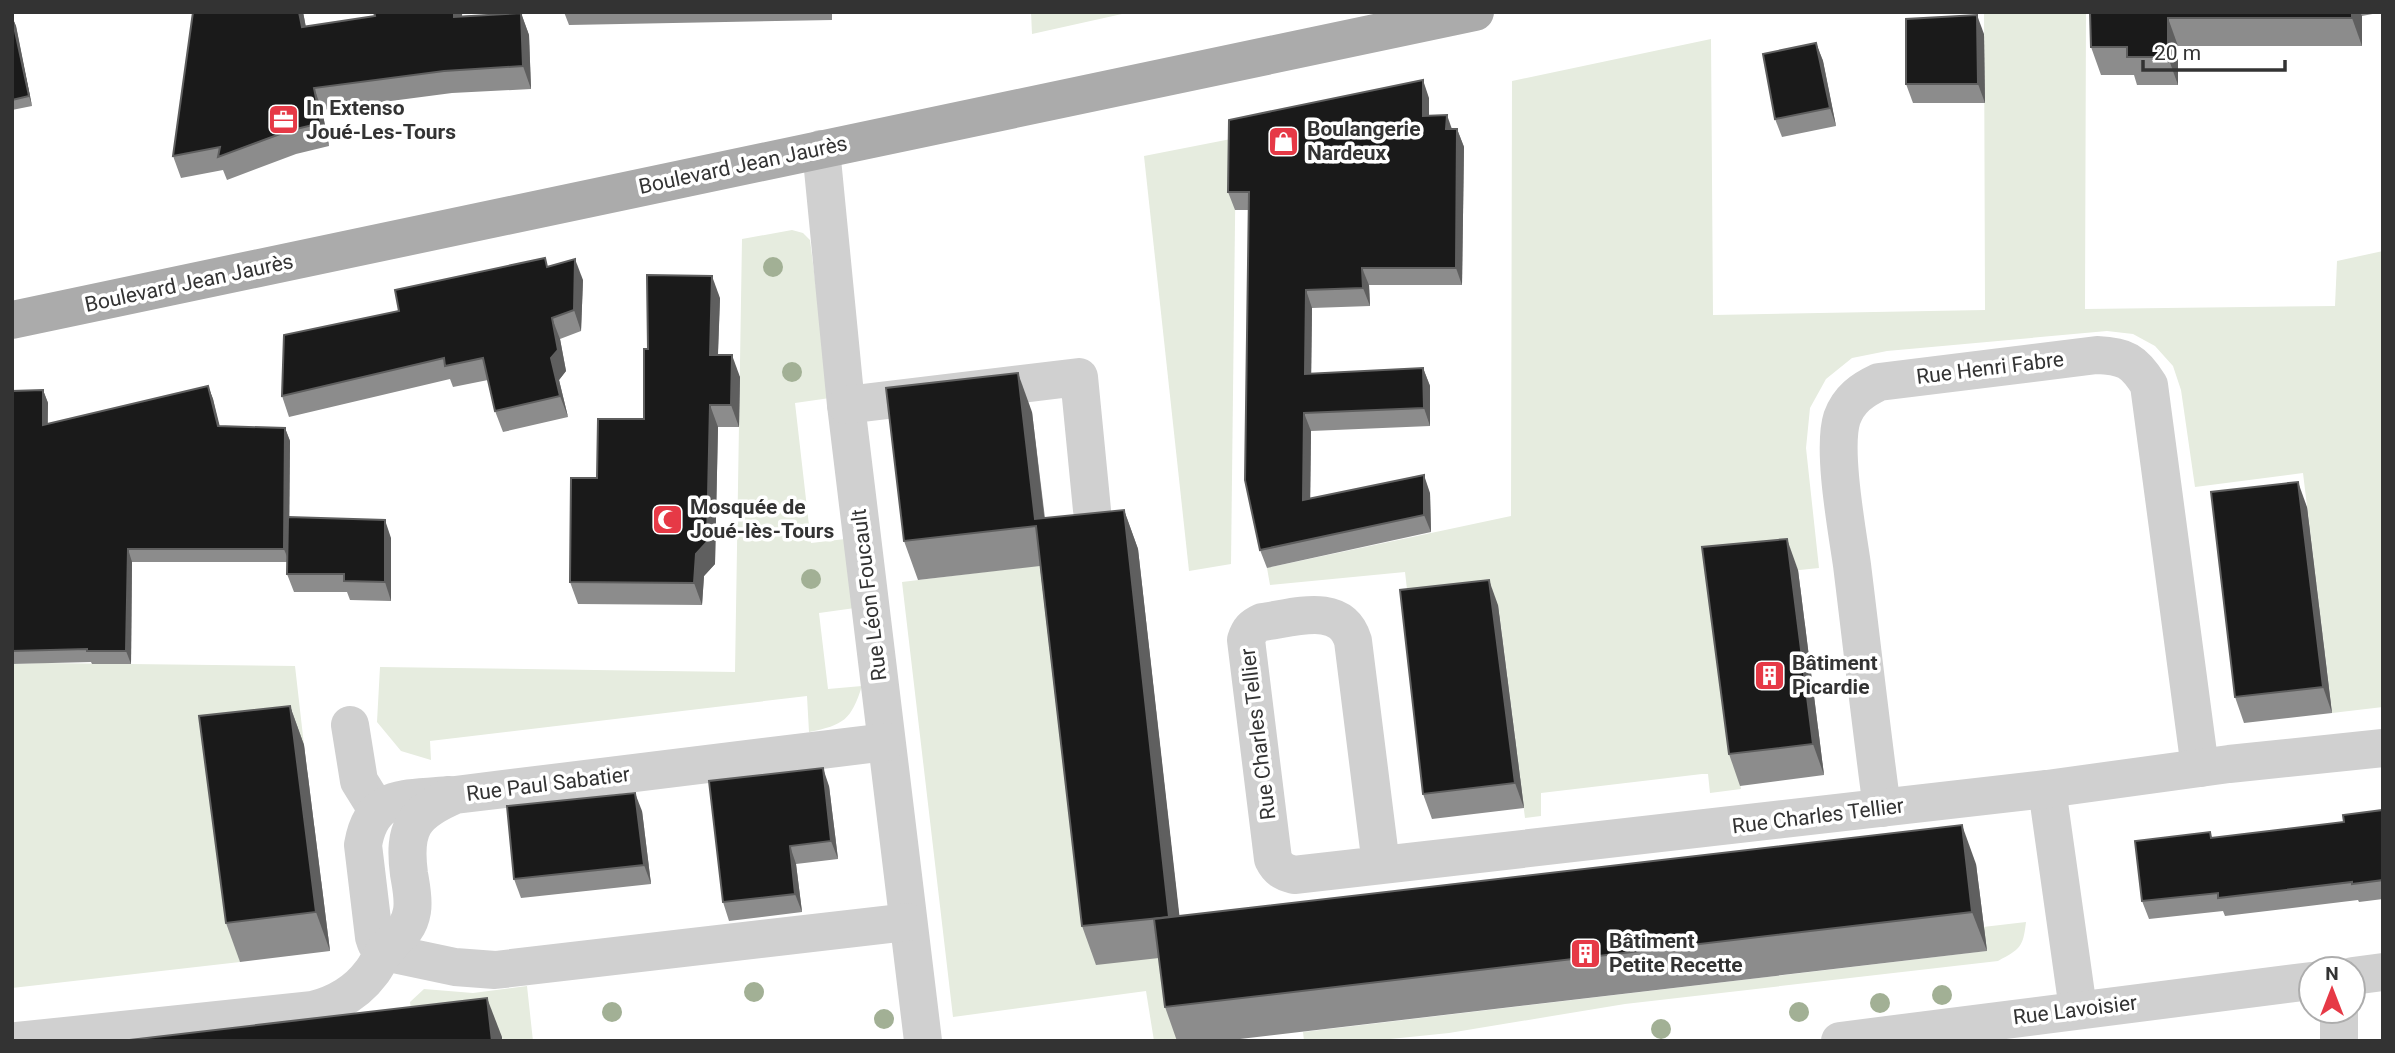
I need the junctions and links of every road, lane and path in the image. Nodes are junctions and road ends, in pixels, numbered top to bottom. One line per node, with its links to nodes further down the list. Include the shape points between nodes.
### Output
1 (1475, 12): 2 (main road, Boulevard Jean Jaurès)
2 (821, 149): 3 (main road, Boulevard Jean Jaurès); 4 (street, Rue Léon Foucault)
3 (12, 320)
4 (846, 405): 5 (street, via 1079,377); 7 (street, Rue Léon Foucault)
5 (1093, 510)
6 (350, 725): 13 (street, via 359,781)
7 (886, 742): 11 (street, Rue Paul Sabatier); 15 (street, Rue Léon Foucault)
8 (2383, 748): 9 (street, Rue Charles Tellier)
9 (2200, 768): 10 (street, Rue Charles Tellier); 12 (street, Rue Henri Fabre, via 2149,385 2141,372 2128,360 2097,355 1893,380 1879,382 1856,396 1842,419 1839,437)
10 (2047, 789): 12 (street, Rue Charles Tellier); 18 (street)
11 (455, 795): 13 (street, via 404,800); 16 (street, Rue Paul Sabatier, via 431,805 411,829 407,856 411,913 407,927)
12 (1882, 808): 14 (street, Rue Charles Tellier)
13 (377, 810): 16 (street, via 363,845 374,937)
14 (1381, 865): 14 (street, Rue Charles Tellier, via 1350,629 1332,615 1255,625 1247,640 1277,867 1294,875)
15 (908, 922): 16 (street, via 495,970); 20 (street, Rue Léon Foucault)
16 (384, 952): 19 (street, Rue Paul Sabatier, via 361,985 313,1010)
17 (2297, 983): 18 (street, Rue Lavoisier)
18 (2078, 1009): 21 (street, Rue Lavoisier)
19 (17, 1041)
20 (923, 1041)
21 (1840, 1041)

